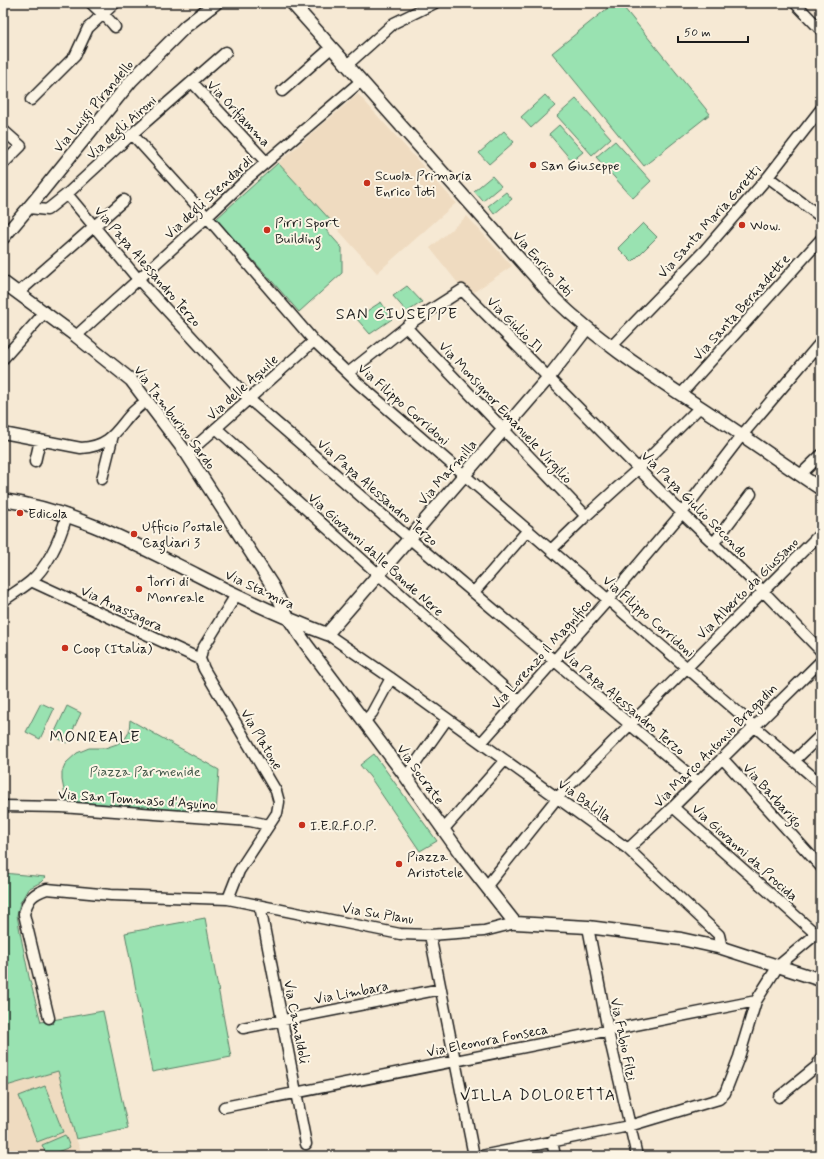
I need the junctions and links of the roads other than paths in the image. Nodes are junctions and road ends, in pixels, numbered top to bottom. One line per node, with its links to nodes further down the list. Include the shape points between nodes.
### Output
1 (91, 3): 7 (street)
2 (115, 3): 7 (street)
3 (216, 3): 25 (street, Via Luigi Pirandello, via 186,26 131,81)
4 (292, 3): 10 (street, Via Enrico Toti)
5 (435, 3): 12 (street, via 394,23)
6 (795, 3): 9 (street)
7 (101, 15): 8 (street, via 107,17); 16 (street, via 88,28 75,56)
8 (115, 27)
9 (821, 30)
10 (331, 48): 12 (street, Via Enrico Toti); 15 (street)
11 (226, 52): 14 (street, Via degli Aironi)
12 (347, 65): 13 (street, Via Enrico Toti)
13 (361, 81): 20 (street, Via degli Stendardi); 36 (street, Via Enrico Toti, via 551,294)
14 (192, 82): 19 (street, Via degli Aironi); 20 (street, Via Orifiamma)
15 (282, 91)
16 (31, 100)
17 (821, 109): 22 (street, Via Santa Maria Goretti)
18 (3, 130): 21 (street, via 20,146)
19 (132, 134): 23 (street, Via degli Aironi); 26 (street, Via Filippo Corridoni)
20 (266, 162): 26 (street, Via degli Stendardi)
21 (3, 164)
22 (768, 177): 27 (street); 39 (street, Via Santa Maria Goretti, via 704,251)
23 (67, 194): 25 (street, Via degli Aironi, via 47,210); 28 (street, Via Papa Alessandro Terzo)
24 (124, 200): 28 (street)
25 (29, 208): 29 (street, Via Luigi Pirandello)
26 (207, 217): 31 (street, Via degli Stendardi); 38 (street, Via Filippo Corridoni)
27 (821, 217)
28 (95, 226): 31 (street, Via Papa Alessandro Terzo); 33 (street)
29 (3, 238)
30 (821, 239): 44 (street, Via Santa Bernadette)
31 (138, 279): 37 (street, Via degli Stendardi); 45 (street, Via Papa Alessandro Terzo)
32 (3, 282): 33 (street, Via Tamburino Sardo)
33 (18, 293): 34 (street, Via Tamburino Sardo)
34 (45, 312): 37 (street, Via Tamburino Sardo); 41 (street)
35 (406, 327): 42 (street); 43 (street, Via Giulio II, via 462,290); 49 (street, Via Monsignor Emanuele Virgilio)
36 (587, 328): 39 (street, Via Enrico Toti); 43 (street, Via Marmilla)
37 (76, 336): 46 (street, Via Tamburino Sardo, via 131,380)
38 (314, 341): 42 (street, Via Filippo Corridoni); 45 (street, Via delle Aquile)
39 (612, 346): 44 (street, Via Enrico Toti)
40 (820, 347): 52 (street, Via Lorenzo il Magnifico)
41 (3, 360)
42 (348, 373): 58 (street, Via Filippo Corridoni)
43 (549, 377): 49 (street, Via Marmilla); 57 (street, Via Papa Giulio Secondo)
44 (681, 394): 47 (street, Via Enrico Toti)
45 (249, 399): 48 (street, Via delle Aquile); 69 (street, Via Papa Alessandro Terzo)
46 (147, 400): 51 (street, via 139,405); 54 (street, Via Tamburino Sardo)
47 (700, 407): 52 (street, Via Enrico Toti); 57 (street)
48 (216, 428): 54 (street, Via delle Aquile); 72 (street, Via Giovanni dalle Bande Nere)
49 (504, 429): 58 (street, Via Marmilla); 66 (street, Via Monsignor Emanuele Virgilio)
50 (3, 432): 53 (street)
51 (113, 435): 53 (street, via 100,445 85,448); 60 (street)
52 (742, 435): 59 (street, Via Enrico Toti); 64 (street, Via Lorenzo il Magnifico)
53 (40, 440): 56 (street)
54 (187, 454): 74 (street, Via Tamburino Sardo)
55 (821, 455): 59 (street)
56 (35, 462)
57 (640, 468): 64 (street, Via Papa Giulio Secondo); 66 (street)
58 (464, 475): 67 (street, Via Filippo Corridoni); 69 (street, Via Marmilla)
59 (800, 475): 61 (street, Via Enrico Toti)
60 (102, 479)
61 (821, 489)
62 (751, 494): 70 (street)
63 (3, 500): 65 (street, Via Stamira)
64 (682, 512): 70 (street, Via Papa Giulio Secondo); 78 (street, Via Lorenzo il Magnifico)
65 (66, 515): 73 (street, via 51,556); 77 (street, Via Stamira, via 133,544)
66 (586, 516): 71 (street)
67 (528, 530): 71 (street, Via Filippo Corridoni); 76 (street)
68 (821, 533): 75 (street, Via Alberto da Giussano)
69 (409, 538): 72 (street, Via Marmilla); 76 (street, Via Papa Alessandro Terzo)
70 (713, 544): 75 (street, Via Papa Giulio Secondo)
71 (551, 550): 78 (street, Via Filippo Corridoni)
72 (379, 575): 83 (street, Via Marmilla); 91 (street, Via Giovanni dalle Bande Nere)
73 (31, 581): 79 (street); 86 (street, Via Anassagora)
74 (272, 585): 80 (street, via 272,602); 81 (street, Via Tamburino Sardo)
75 (763, 591): 85 (street, Via Papa Giulio Secondo); 89 (street, Via Alberto da Giussano)
76 (474, 592): 87 (street, Via Papa Alessandro Terzo)
77 (236, 595): 80 (street, Via Stamira); 86 (street, via 202,650)
78 (608, 600): 87 (street, Via Lorenzo il Magnifico); 89 (street, Via Filippo Corridoni)
79 (3, 601)
80 (259, 605): 81 (street, Via Stamira)
81 (289, 619): 82 (street, Via Stamira); 84 (street, Via Socrate)
82 (313, 628): 83 (street, Via Stamira); 84 (street)
83 (327, 634): 90 (street, Via Balilla)
84 (304, 641): 93 (street, Via Socrate)
85 (821, 651)
86 (200, 659): 107 (street, Via Platone, via 276,791 279,802 277,813)
87 (554, 661): 91 (street, Via Lorenzo il Magnifico); 94 (street, Via Papa Alessandro Terzo)
88 (821, 661): 95 (street, Via Marco Antonio Bragadin)
89 (688, 668): 94 (street, Via Alberto da Giussano); 95 (street, Via Filippo Corridoni)
90 (391, 678): 92 (street, Via Balilla); 93 (street, via 372,713)
91 (518, 700): 97 (street, Via Lorenzo il Magnifico)
92 (447, 719): 97 (street, Via Balilla); 101 (street)
93 (364, 722): 101 (street, Via Socrate)
94 (629, 725): 102 (street, Via Papa Alessandro Terzo); 104 (street, Via Alberto da Giussano)
95 (754, 726): 98 (street, Via Marco Antonio Bragadin); 100 (street, Via Filippo Corridoni)
96 (821, 735): 100 (street)
97 (481, 743): 99 (street, Via Balilla)
98 (722, 758): 102 (street, Via Marco Antonio Bragadin); 110 (street, Via Barbarigo)
99 (505, 760): 104 (street, Via Balilla); 108 (street)
100 (794, 761): 103 (street, Via Filippo Corridoni)
101 (406, 777): 108 (street, Via Socrate)
102 (698, 782): 106 (street, Via Marco Antonio Bragadin)
103 (821, 784)
104 (557, 798): 109 (street, Via Balilla); 111 (street, Via Alberto da Giussano)
105 (3, 806): 107 (street, Via San Tommaso d'Aquino, via 61,807 250,821)
106 (673, 806): 109 (street, Via Marco Antonio Bragadin); 116 (street, Via Giovanni da Procida)
107 (269, 825): 112 (street, Via Platone, via 238,871)
108 (443, 830): 111 (street, Via Socrate)
109 (628, 849): 118 (street, Via Balilla, via 719,935)
110 (821, 867)
111 (486, 887): 114 (street, Via Socrate)
112 (228, 899): 113 (street, Via Su Planu); 123 (street, Via Su Planu, via 47,890 37,892 31,897 24,914)
113 (260, 906): 117 (street, Via Su Planu, via 400,934); 124 (street, Via Camaldoli)
114 (515, 924): 115 (street, Via Su Planu); 117 (street, Via Su Planu, via 484,931)
115 (588, 927): 118 (street, Via Su Planu, via 681,939); 126 (street, Via Fabio Filzi)
116 (818, 932): 119 (street)
117 (430, 935): 121 (street)
118 (722, 948): 119 (street)
119 (778, 966): 120 (street); 122 (street)
120 (821, 980)
121 (441, 989): 124 (street, Via Limbara); 128 (street)
122 (756, 1001): 126 (street, Via Eleonora Fonseca); 132 (street, via 739,1057 725,1093 719,1099)
123 (49, 1018)
124 (282, 1020): 125 (street, Via Limbara); 129 (street, Via Camaldoli)
125 (243, 1028)
126 (608, 1031): 128 (street, Via Eleonora Fonseca); 132 (street, Via Fabio Filzi)
127 (821, 1058): 130 (street, via 817,1066)
128 (455, 1061): 129 (street, Via Eleonora Fonseca); 135 (street)
129 (296, 1092): 131 (street, Via Eleonora Fonseca); 134 (street, Via Camaldoli)
130 (779, 1097)
131 (224, 1107)
132 (629, 1126): 133 (street); 138 (street, Via Fabio Filzi)
133 (552, 1141): 136 (street); 137 (street)
134 (306, 1144)
135 (474, 1156)
136 (481, 1156)
137 (555, 1156)
138 (637, 1156)

